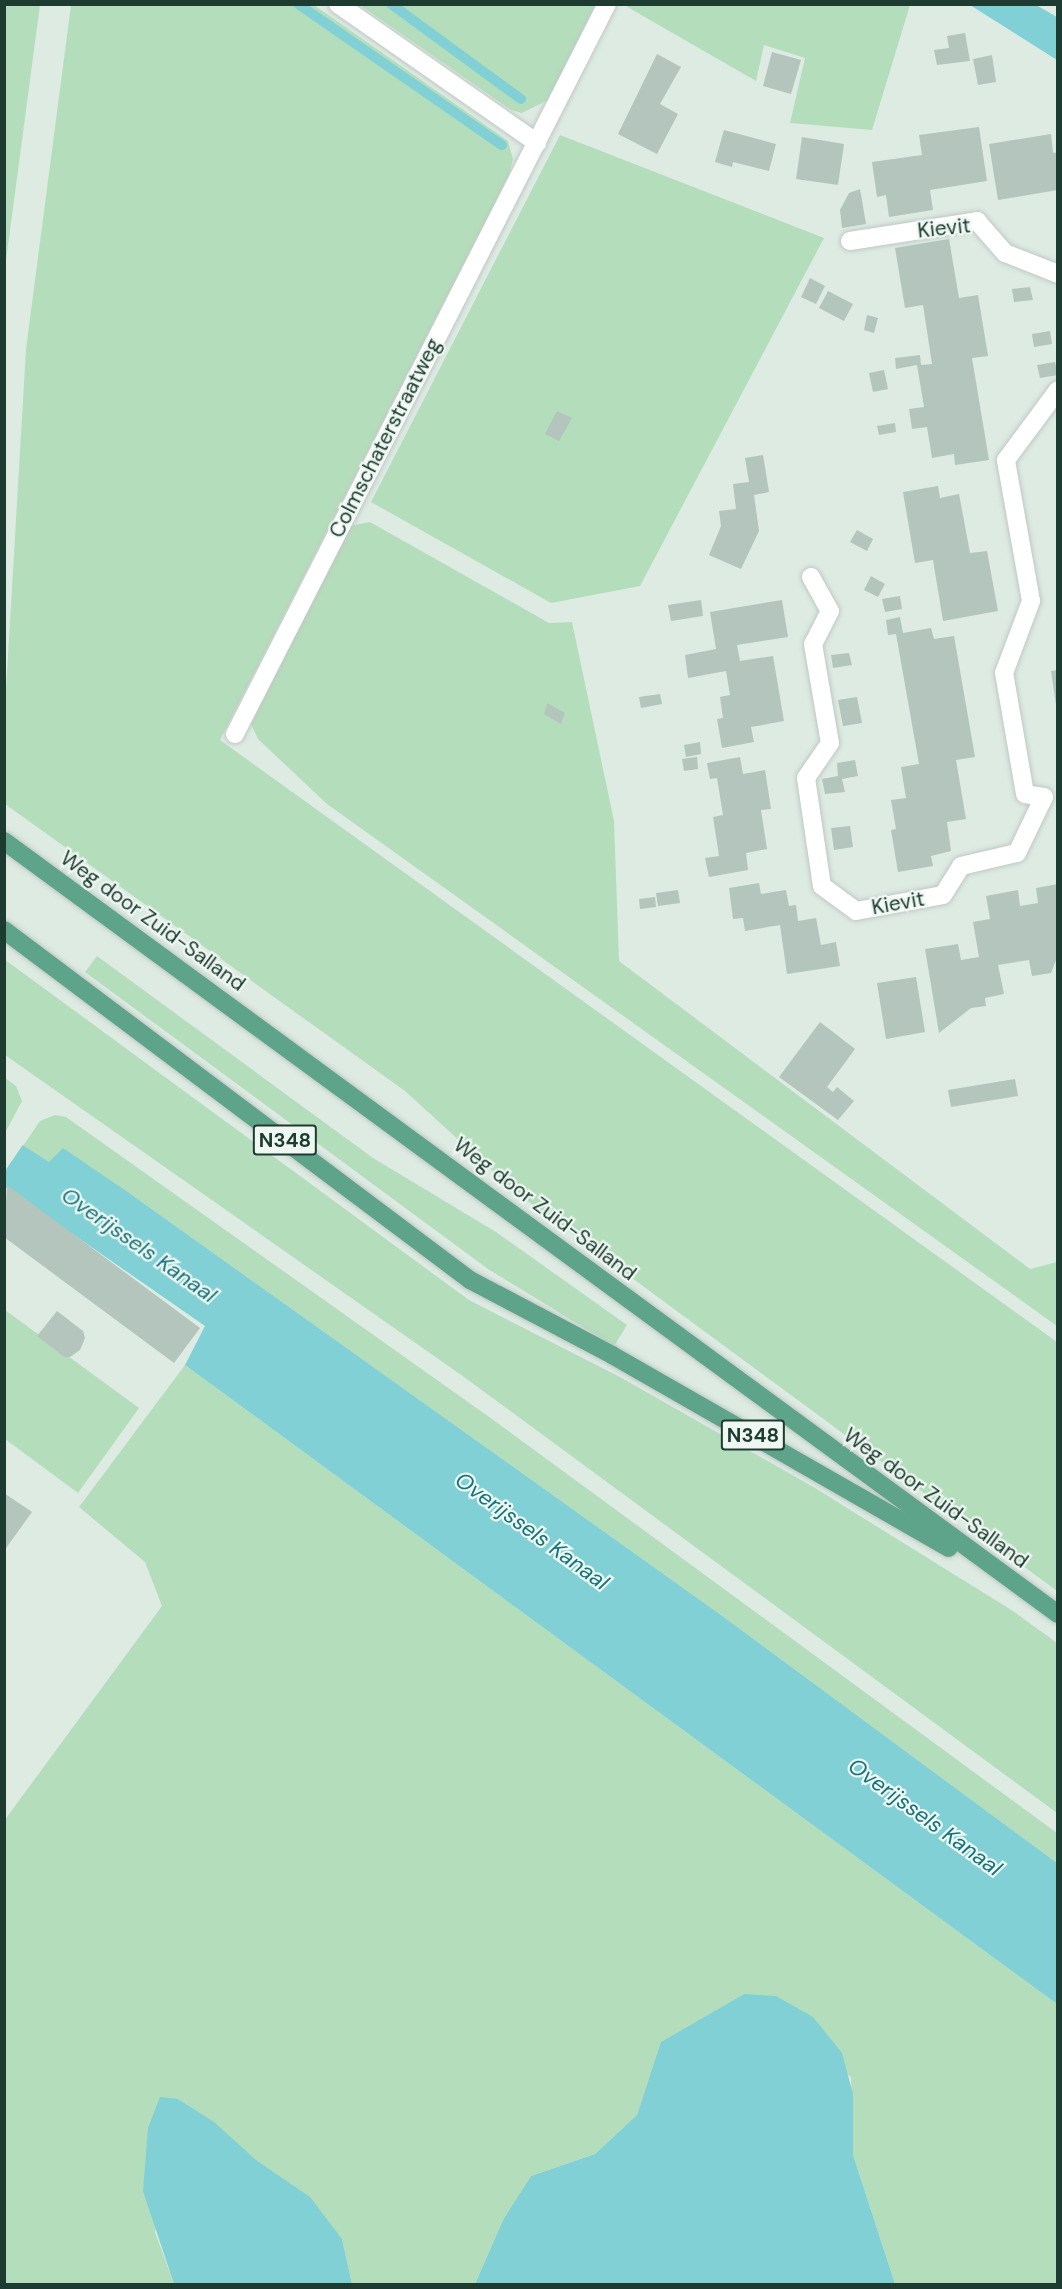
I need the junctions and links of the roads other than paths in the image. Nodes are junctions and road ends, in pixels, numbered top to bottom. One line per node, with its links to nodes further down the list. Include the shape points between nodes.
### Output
1 (338, 4): 3 (street)
2 (607, 4): 3 (street, Colmschaterstraatweg)
3 (537, 143): 9 (street, Colmschaterstraatweg)
4 (850, 241): 5 (street, Kievit, via 977,221 1005,253)
5 (1058, 274)
6 (1058, 390): 7 (street, Kievit)
7 (1052, 410): 10 (street, Kievit, via 1006,460 1031,601 1004,673 1025,794)
8 (811, 577): 10 (street, Kievit, via 830,611 813,644 830,743 806,778 822,886 856,911 943,895 961,866 1017,853)
9 (235, 734)
10 (1051, 797)
11 (4, 841): 13 (main road, Weg door Zuid-Salland / N348)
12 (4, 930): 13 (main road, N348, via 470,1280 622,1360)
13 (1032, 1595): 14 (main road, Weg door Zuid-Salland / N348)
14 (1058, 1614)

